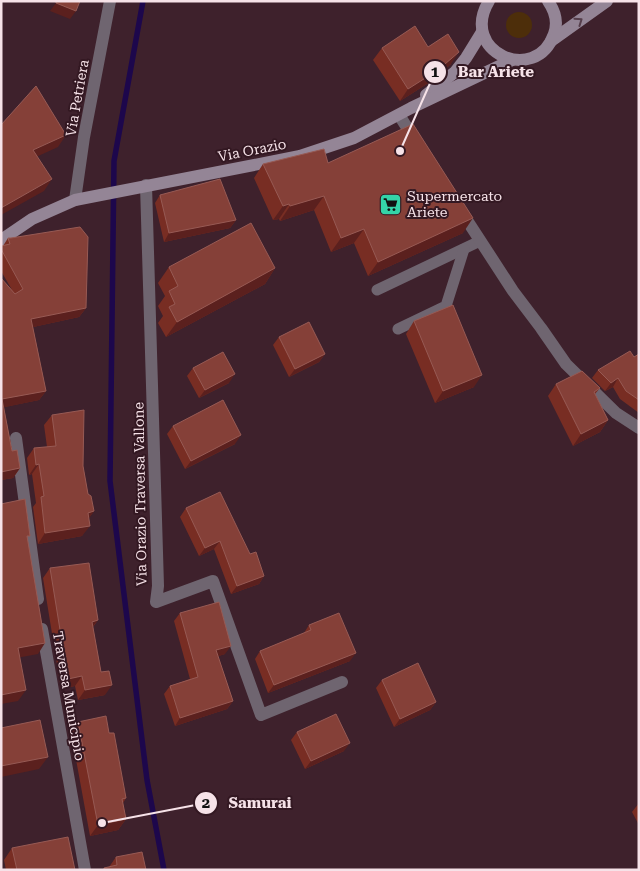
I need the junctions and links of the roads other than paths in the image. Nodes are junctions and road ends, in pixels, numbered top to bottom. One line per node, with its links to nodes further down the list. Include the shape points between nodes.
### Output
1 (110, 1): 12 (street, Via Petriera)
2 (489, 1): 5 (street, via 481,20)
3 (548, 1): 6 (street, via 556,18)
4 (607, 1): 6 (street, one-way to 4)
5 (482, 32): 7 (street, via 493,50); 8 (street, via 455,72)
6 (551, 41): 7 (street, via 535,57)
7 (512, 60): 8 (street)
8 (411, 108): 9 (street, Via Orazio)
9 (398, 115): 10 (street); 11 (street, Via Orazio, via 354,138 300,156)
10 (422, 152)
11 (146, 185): 12 (street, Via Orazio); 21 (street, Via Orazio Traversa Vallone, via 156,602 213,581 261,715)
12 (75, 200): 14 (street, via 32,220)
13 (454, 200): 15 (street)
14 (1, 240)
15 (480, 241): 16 (lane); 19 (street, via 566,364 616,413)
16 (464, 249): 17 (lane); 18 (lane, via 446,306)
17 (377, 290)
18 (398, 329)
19 (639, 428)
20 (16, 438): 22 (street, Traversa Municipio, via 40,615)
21 (342, 682)
22 (85, 870)

